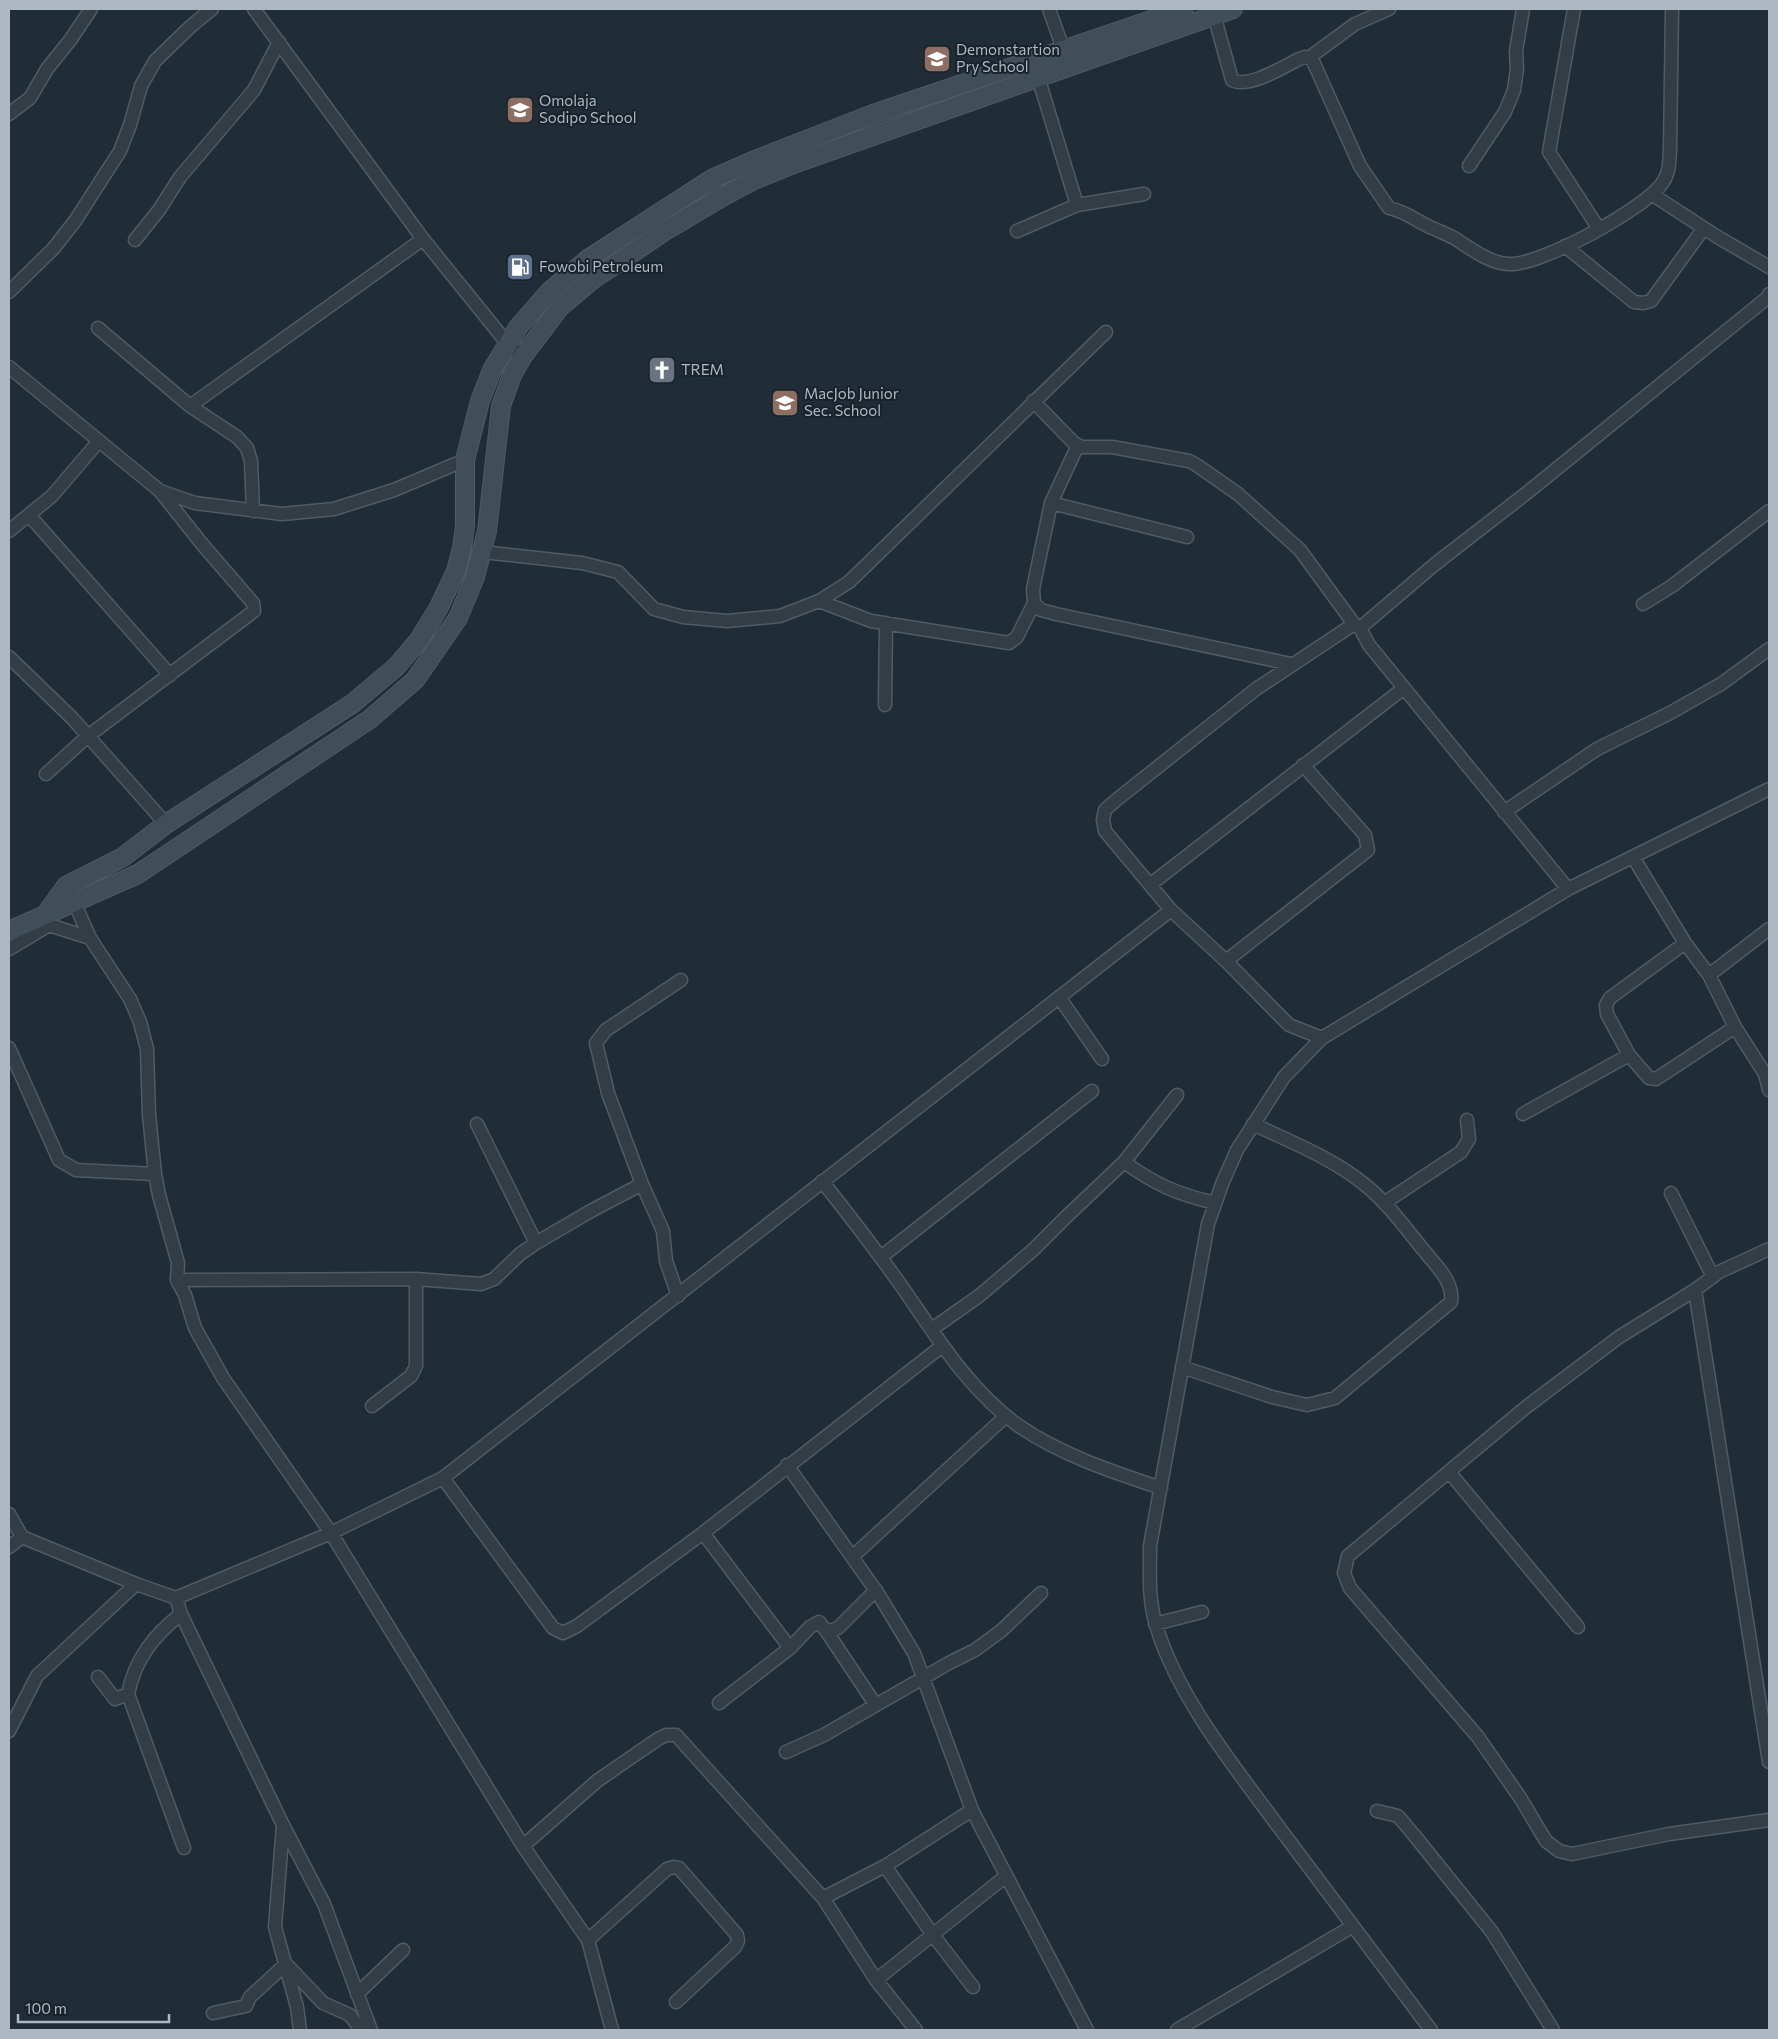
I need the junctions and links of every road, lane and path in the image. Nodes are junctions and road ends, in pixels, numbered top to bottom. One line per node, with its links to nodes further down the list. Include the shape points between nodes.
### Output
1 (91, 9): 17 (street, via 30,98)
2 (212, 9): 29 (street, via 155,61 141,86 130,126 116,159 53,249)
3 (254, 9): 12 (street)
4 (1049, 9): 13 (street)
5 (1182, 9): 13 (main road)
6 (1233, 9): 11 (main road)
7 (1390, 9): 14 (street, via 1355,24)
8 (1523, 9): 18 (street, via 1514,90 1505,112)
9 (1574, 9): 23 (street, via 1550,152)
10 (1672, 9): 20 (street, via 1668,173)
11 (1214, 15): 14 (street, via 1229,75 1236,82 1254,80); 15 (main road)
12 (279, 42): 25 (street); 26 (street, via 254,90 180,178)
13 (1063, 49): 15 (street); 33 (main road, via 873,114 712,179 588,259 549,292)
14 (1310, 57): 27 (street, via 1317,66 1360,166 1389,208 1406,212 1495,261 1508,264 1528,262)
15 (1069, 66): 16 (main road)
16 (1038, 77): 21 (street); 34 (main road, via 796,163 724,196 592,280 560,307)
17 (9, 114)
18 (1469, 166)
19 (1144, 194): 21 (street)
20 (1653, 195): 22 (street); 23 (street)
21 (1077, 205): 24 (street)
22 (1704, 228): 27 (street, via 1651,301 1643,303 1634,302); 28 (street)
23 (1599, 229): 27 (street)
24 (1017, 231)
25 (423, 239): 33 (street); 37 (street)
26 (135, 240)
27 (1565, 246)
28 (1769, 267)
29 (9, 292)
30 (1769, 294): 53 (street, via 1528,492)
31 (98, 328): 37 (street)
32 (1106, 332): 36 (street)
33 (507, 343): 34 (street); 40 (main road, via 480,401)
34 (523, 356): 48 (main road, via 501,406)
35 (9, 367): 38 (street)
36 (1033, 402): 39 (street); 49 (street, via 849,582)
37 (190, 406): 43 (street, via 237,437 247,448 251,461)
38 (99, 442): 41 (street); 45 (street, via 52,496)
39 (1078, 445): 42 (street); 53 (street, via 1112,447 1190,461 1198,466 1238,494 1300,550)
40 (465, 460): 43 (street, via 394,490 334,509 282,514); 65 (main road, via 465,526 460,556 438,609 419,640 396,667 352,704)
41 (160, 491): 43 (street, via 195,503); 57 (street, via 255,606 254,611)
42 (1051, 503): 47 (street); 50 (street, via 1032,589)
43 (253, 511)
44 (1769, 511): 51 (street, via 1672,586)
45 (29, 515): 46 (street); 57 (street)
46 (9, 531)
47 (1187, 537)
48 (483, 552): 49 (street, via 582,564 618,572 654,609 684,617 727,621 780,616); 70 (main road, via 458,618 439,647 415,680 370,719 138,874)
49 (819, 601): 52 (street, via 871,621)
50 (1034, 603): 52 (street, via 1018,637 1009,643); 56 (street, via 1041,610 1056,614)
51 (1643, 604)
52 (886, 623): 59 (street)
53 (1357, 626): 56 (street); 58 (street)
54 (1769, 649): 64 (street, via 1721,684 1597,750)
55 (10, 660): 60 (street)
56 (1291, 664): 67 (street, via 1160,763 1105,810 1102,820 1105,831)
57 (170, 675): 60 (street)
58 (1404, 688): 61 (street); 64 (street)
59 (885, 705)
60 (88, 736): 62 (street); 65 (street)
61 (1303, 765): 67 (street); 78 (street, via 1365,835 1368,850)
62 (46, 774)
63 (1769, 789): 66 (street)
64 (1504, 812): 69 (street)
65 (166, 824): 68 (main road, via 123,857)
66 (1633, 857): 69 (street); 76 (street)
67 (1151, 884): 71 (street)
68 (66, 886): 70 (street); 72 (main road)
69 (1568, 889): 83 (street)
70 (76, 902): 72 (main road); 75 (street)
71 (1171, 910): 78 (street); 81 (street)
72 (45, 915): 74 (main road)
73 (1769, 929): 79 (street)
74 (9, 931)
75 (90, 938): 77 (street, via 49,925); 96 (street, via 130,999 140,1022 147,1048)
76 (1685, 943): 79 (street); 85 (street, via 1610,998 1606,1005 1607,1014)
77 (9, 949)
78 (1226, 961): 83 (street, via 1289,1025)
79 (1709, 975): 82 (street)
80 (682, 980): 98 (street, via 606,1030 596,1042 608,1092)
81 (1059, 997): 86 (street); 97 (street)
82 (1735, 1027): 85 (street, via 1656,1079 1649,1078); 87 (street)
83 (1322, 1038): 94 (street, via 1284,1077)
84 (9, 1048): 96 (street, via 59,1160 76,1170)
85 (1628, 1055): 91 (street)
86 (1102, 1059)
87 (1767, 1075): 88 (street)
88 (1769, 1090)
89 (1092, 1091): 104 (street)
90 (1177, 1095): 95 (street)
91 (1524, 1114)
92 (1467, 1120): 100 (street, via 1469,1139 1461,1152)
93 (477, 1124): 102 (street)
94 (1253, 1124): 100 (street, via 1339,1166); 101 (street, via 1237,1150)
95 (1124, 1162): 101 (street, via 1160,1186); 110 (street, via 1033,1250 979,1296)
96 (155, 1174): 107 (street, via 178,1264)
97 (822, 1181): 104 (street); 109 (street)
98 (642, 1184): 102 (street); 109 (street, via 663,1231 666,1261)
99 (1672, 1193): 105 (street)
100 (1384, 1202): 112 (street, via 1439,1269 1452,1294 1452,1302 1391,1353 1335,1398 1307,1405 1272,1397)
101 (1215, 1203): 112 (street, via 1208,1224)
102 (536, 1243): 106 (street, via 494,1279 481,1284)
103 (1769, 1249): 105 (street)
104 (881, 1257): 110 (street)
105 (1713, 1277): 108 (street)
106 (416, 1279): 107 (street); 113 (street, via 416,1366 411,1376)
107 (177, 1280): 120 (street, via 195,1328 223,1378)
108 (1695, 1290): 116 (street, via 1619,1337 1525,1408); 142 (street)
109 (678, 1296): 117 (street)
110 (932, 1329): 111 (street)
111 (942, 1346): 114 (street); 115 (street)
112 (1182, 1367): 118 (street)
113 (372, 1406)
114 (1006, 1416): 118 (street, via 1047,1443 1114,1473); 124 (street)
115 (787, 1465): 121 (street); 124 (street)
116 (1450, 1473): 132 (street); 145 (street, via 1348,1556 1344,1573 1350,1588 1478,1737 1546,1841 1559,1851 1572,1854 1669,1834)
117 (443, 1478): 120 (street); 121 (street, via 553,1628 564,1633)
118 (1161, 1488): 131 (street, via 1150,1546 1150,1591)
119 (9, 1514): 122 (street)
120 (331, 1533): 128 (street); 147 (street)
121 (703, 1533): 134 (street)
122 (22, 1537): 123 (street); 125 (street)
123 (9, 1547)
124 (852, 1557): 126 (street)
125 (136, 1584): 128 (street); 140 (street, via 37,1676)
126 (876, 1590): 133 (street, via 838,1628); 136 (street, via 914,1653)
127 (1041, 1593): 136 (street, via 1001,1631 975,1650)
128 (176, 1598): 130 (street)
129 (1202, 1612): 131 (street)
130 (181, 1614): 137 (street, via 163,1629 140,1658); 146 (street)
131 (1156, 1624): 152 (street, via 1168,1657 1201,1718)
132 (1578, 1627)
133 (827, 1632): 134 (street, via 819,1622); 139 (street)
134 (790, 1648): 138 (street)
135 (98, 1677): 137 (street, via 115,1699)
136 (923, 1677): 139 (street); 143 (street)
137 (128, 1694): 148 (street)
138 (719, 1703)
139 (875, 1704): 141 (street, via 824,1735)
140 (9, 1732)
141 (786, 1752)
142 (1769, 1762)
143 (972, 1810): 149 (street); 150 (street)
144 (1377, 1811): 170 (street, via 1398,1816 1492,1932)
145 (1769, 1820)
146 (283, 1825): 156 (street, via 276,1927); 159 (street, via 324,1904)
147 (523, 1846): 151 (street, via 597,1781 658,1738 666,1734 676,1735); 154 (street)
148 (184, 1848)
149 (886, 1866): 151 (street); 153 (street)
150 (1006, 1876): 153 (street); 167 (street)
151 (823, 1898): 157 (street)
152 (1353, 1926): 168 (street); 169 (street)
153 (933, 1935): 157 (street); 158 (street)
154 (588, 1940): 160 (street, via 667,1869 679,1868 737,1935 738,1941); 165 (street)
155 (403, 1950): 159 (street)
156 (286, 1964): 161 (street, via 250,1997 246,2006); 162 (street); 163 (street, via 323,2003 350,2016)
157 (876, 1980): 166 (street)
158 (973, 1987)
159 (358, 1994): 164 (street)
160 (676, 2002)
161 (213, 2013)
162 (300, 2030)
163 (361, 2030)
164 (371, 2030)
165 (612, 2030)
166 (916, 2030)
167 (1086, 2030)
168 (1176, 2030)
169 (1431, 2030)
170 (1553, 2030)

